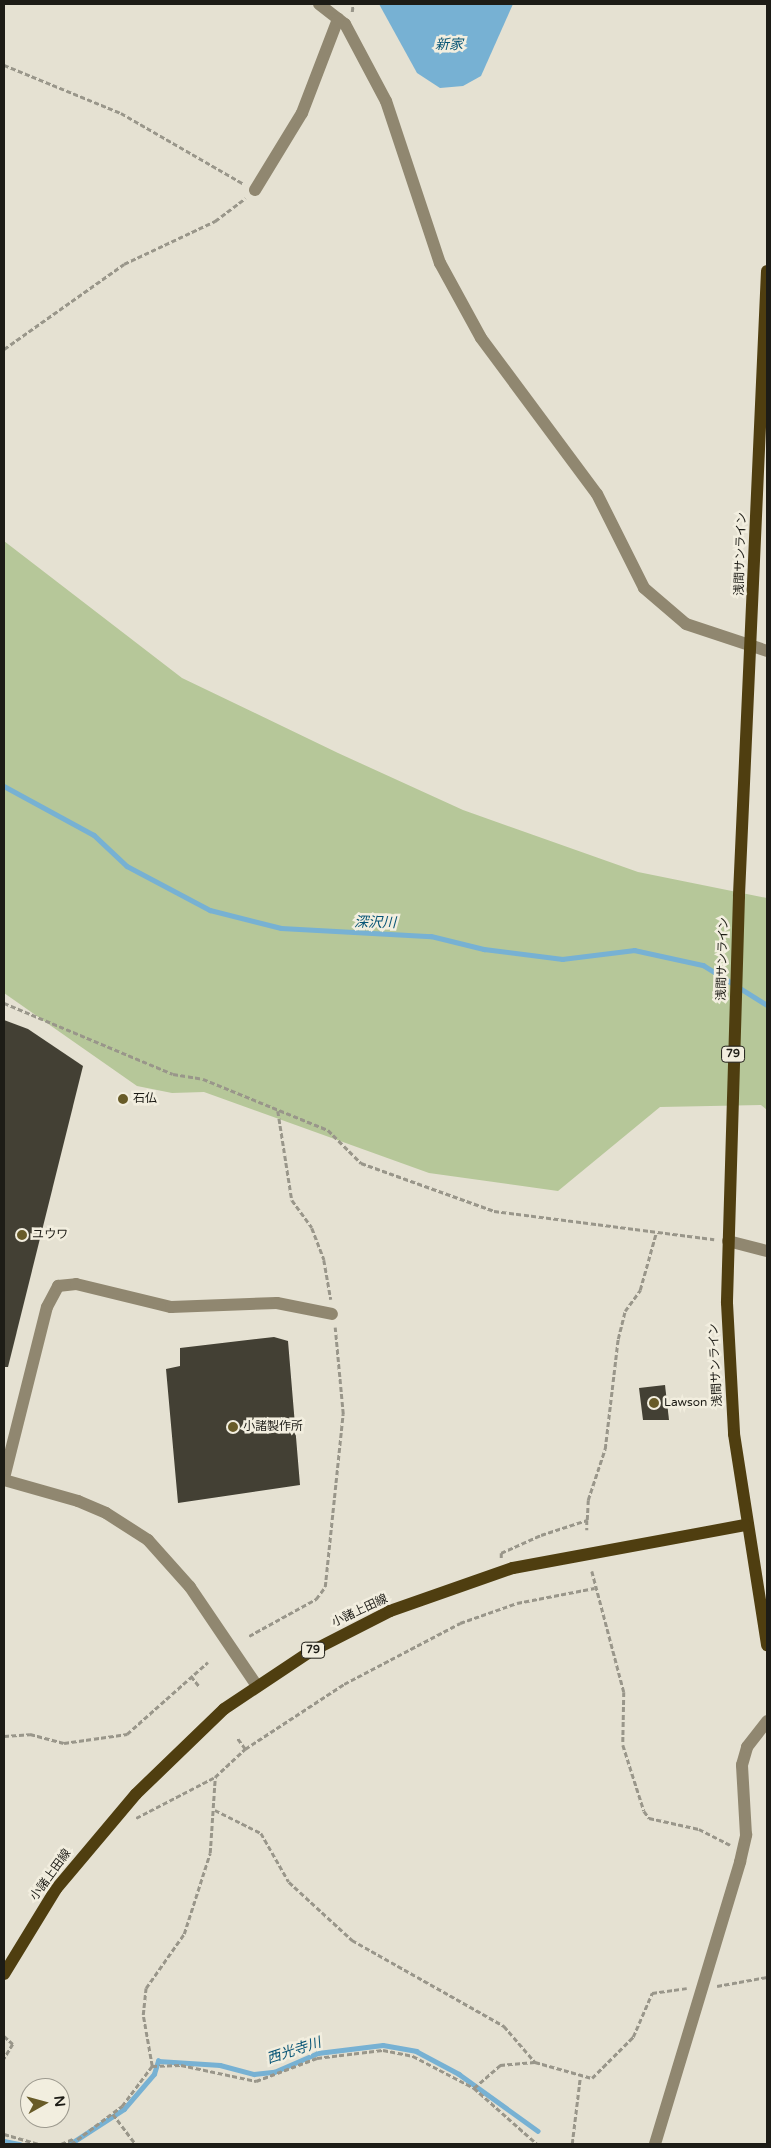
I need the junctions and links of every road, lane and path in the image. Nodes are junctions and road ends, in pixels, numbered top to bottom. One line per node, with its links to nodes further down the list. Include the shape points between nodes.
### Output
1 (319, 4): 2 (street)
2 (338, 19): 4 (street, via 302,113); 7 (street, via 386,101 440,263 481,338 597,494 644,588 686,624)
3 (4, 65): 4 (path, via 114,110)
4 (255, 190): 6 (path, via 215,221 124,264)
5 (767, 272): 7 (main road, 浅間サンライン / 79)
6 (4, 349)
7 (751, 643): 8 (street); 12 (main road, 浅間サンライン / 79)
8 (767, 651)
9 (4, 1003): 10 (path, via 149,1065 203,1080)
10 (278, 1111): 11 (path, via 328,1130 361,1163 494,1211); 14 (path, via 292,1200 312,1228 324,1260)
11 (656, 1233): 12 (path); 16 (path, via 640,1290 625,1312 618,1339 605,1449 588,1500)
12 (728, 1240): 13 (street); 17 (main road, 浅間サンライン / 79, via 729,1362)
13 (767, 1251)
14 (332, 1314): 15 (street, via 277,1303 170,1307 76,1284 58,1286 47,1307); 22 (path, via 343,1414 325,1587 316,1600)
15 (4, 1479): 27 (street, via 99,1510 148,1540 190,1587)
16 (587, 1520): 18 (path); 19 (path, via 501,1552)
17 (745, 1526): 19 (main road, 小諸上田線 / 79, via 576,1553); 23 (main road, 浅間サンライン)
18 (587, 1530)
19 (503, 1571): 27 (main road, 小諸上田線 / 79, via 373,1620)
20 (592, 1571): 21 (path)
21 (594, 1588): 31 (path, via 517,1603 460,1623 344,1684); 35 (path, via 624,1692 623,1745 644,1811 649,1818 699,1828)
22 (249, 1636)
23 (767, 1644)
24 (208, 1662): 25 (path)
25 (191, 1676): 26 (path); 29 (path, via 127,1734 64,1743 30,1734)
26 (199, 1686)
27 (257, 1686): 33 (main road, 小諸上田線 / 79, via 196,1733)
28 (767, 1721): 35 (street, via 747,1746 742,1765 746,1819)
29 (4, 1736)
30 (237, 1738): 31 (path)
31 (245, 1749): 32 (path)
32 (215, 1777): 33 (path, via 132,1819); 34 (path)
33 (122, 1810): 36 (main road, 小諸上田線 / 79, via 56,1889)
34 (215, 1810): 41 (path, via 261,1833 289,1882 352,1940 504,2026); 42 (path, via 210,1853 184,1934 146,1988 143,2015)
35 (743, 1850): 38 (street)
36 (4, 1974)
37 (767, 1977): 38 (path)
38 (703, 1987): 43 (path, via 652,1993 633,2037 599,2074); 54 (street)
39 (4, 2035): 40 (path, via 13,2044)
40 (4, 2059)
41 (535, 2062): 43 (path); 44 (path, via 500,2064)
42 (152, 2066): 44 (path, via 181,2065 256,2081 317,2058 383,2050 413,2056); 45 (path, via 132,2096)
43 (580, 2078): 53 (path)
44 (474, 2088): 52 (path)
45 (113, 2114): 47 (path); 51 (path)
46 (4, 2134): 48 (path)
47 (74, 2139): 49 (path); 50 (path)
48 (40, 2144)
49 (61, 2144)
50 (71, 2144)
51 (136, 2144)
52 (537, 2144)
53 (572, 2144)
54 (655, 2144)

